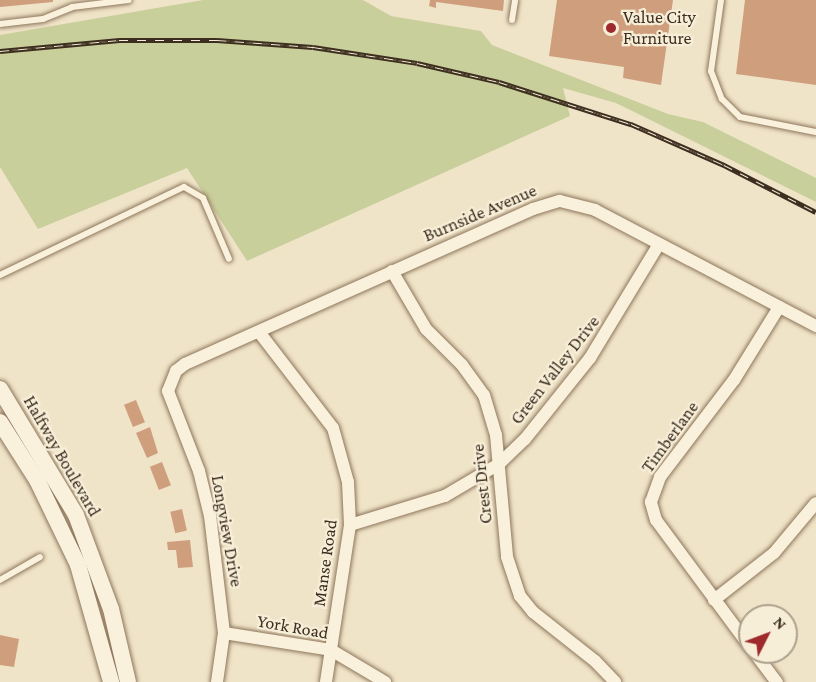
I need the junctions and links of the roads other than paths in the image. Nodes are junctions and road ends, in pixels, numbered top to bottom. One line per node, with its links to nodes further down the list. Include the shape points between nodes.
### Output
1 (129, 0): 5 (lane, via 72,6 43,19)
2 (515, 0): 4 (lane)
3 (722, 0): 6 (lane, via 711,71 722,99 740,117)
4 (512, 20)
5 (0, 24)
6 (816, 132)
7 (658, 244): 9 (street, Burnside Avenue, via 595,210 560,201 533,208); 11 (street, Burnside Avenue); 17 (street, Green Valley Drive, via 590,358 525,439)
8 (229, 259): 10 (lane, via 203,198 184,187)
9 (392, 271): 13 (street, Burnside Avenue); 17 (street, Crest Drive, via 426,329 462,365 484,395)
10 (0, 275)
11 (780, 307): 12 (street, Burnside Avenue); 22 (street, Timberlane, via 734,380 653,491 656,520)
12 (816, 326)
13 (259, 332): 15 (street, Burnside Avenue, via 185,364 176,371); 19 (street, Manse Road, via 333,428 348,482)
14 (0, 389): 28 (main road, Halfway Boulevard, via 51,469 80,525 111,609)
15 (168, 392): 24 (street, Longview Drive, via 205,491)
16 (0, 422): 27 (main road, Halfway Boulevard, via 41,489 78,565)
17 (499, 464): 19 (street, Green Valley Drive, via 444,496); 32 (street, Crest Drive, via 507,557 519,596 532,612 595,661)
18 (816, 503): 22 (street, via 774,553)
19 (350, 525): 25 (street, Manse Road)
20 (40, 557): 21 (lane)
21 (0, 580)
22 (714, 600): 23 (street, Timberlane)
23 (738, 631)
24 (224, 633): 25 (street, York Road); 29 (street, Longview Drive)
25 (331, 650): 30 (street, Manse Road); 31 (street, York Road)
26 (763, 664): 33 (street)
27 (111, 682)
28 (128, 682)
29 (217, 682)
30 (326, 682)
31 (385, 682)
32 (615, 682)
33 (777, 682)

